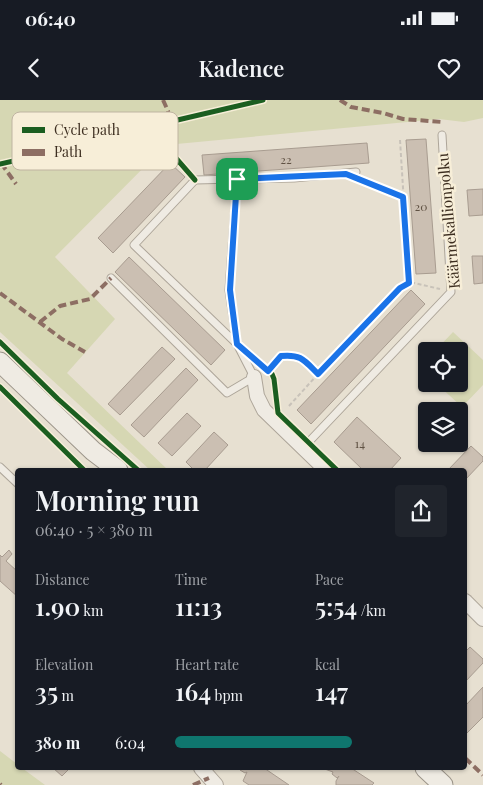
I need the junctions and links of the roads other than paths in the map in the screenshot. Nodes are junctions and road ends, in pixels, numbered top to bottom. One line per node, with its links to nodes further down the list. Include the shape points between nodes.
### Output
1 (442, 136): 8 (lane, Käärmekallionpolku, via 451,292)
2 (356, 172): 3 (lane)
3 (237, 179): 5 (lane, via 230,290); 5 (lane, via 196,180 134,245)
4 (111, 278): 7 (lane, via 227,393)
5 (237, 344): 7 (lane)
6 (0, 362): 9 (main road)
7 (258, 371): 8 (street, via 257,396 264,410)
8 (303, 448): 13 (street)
9 (93, 451): 11 (main road); 12 (main road)
10 (0, 467): 14 (lane)
11 (107, 468)
12 (115, 468)
13 (324, 468)
14 (15, 481)
15 (467, 603): 16 (street)
16 (483, 619)
17 (202, 770): 19 (street)
18 (427, 770): 20 (main road)
19 (216, 785)
20 (443, 785)

